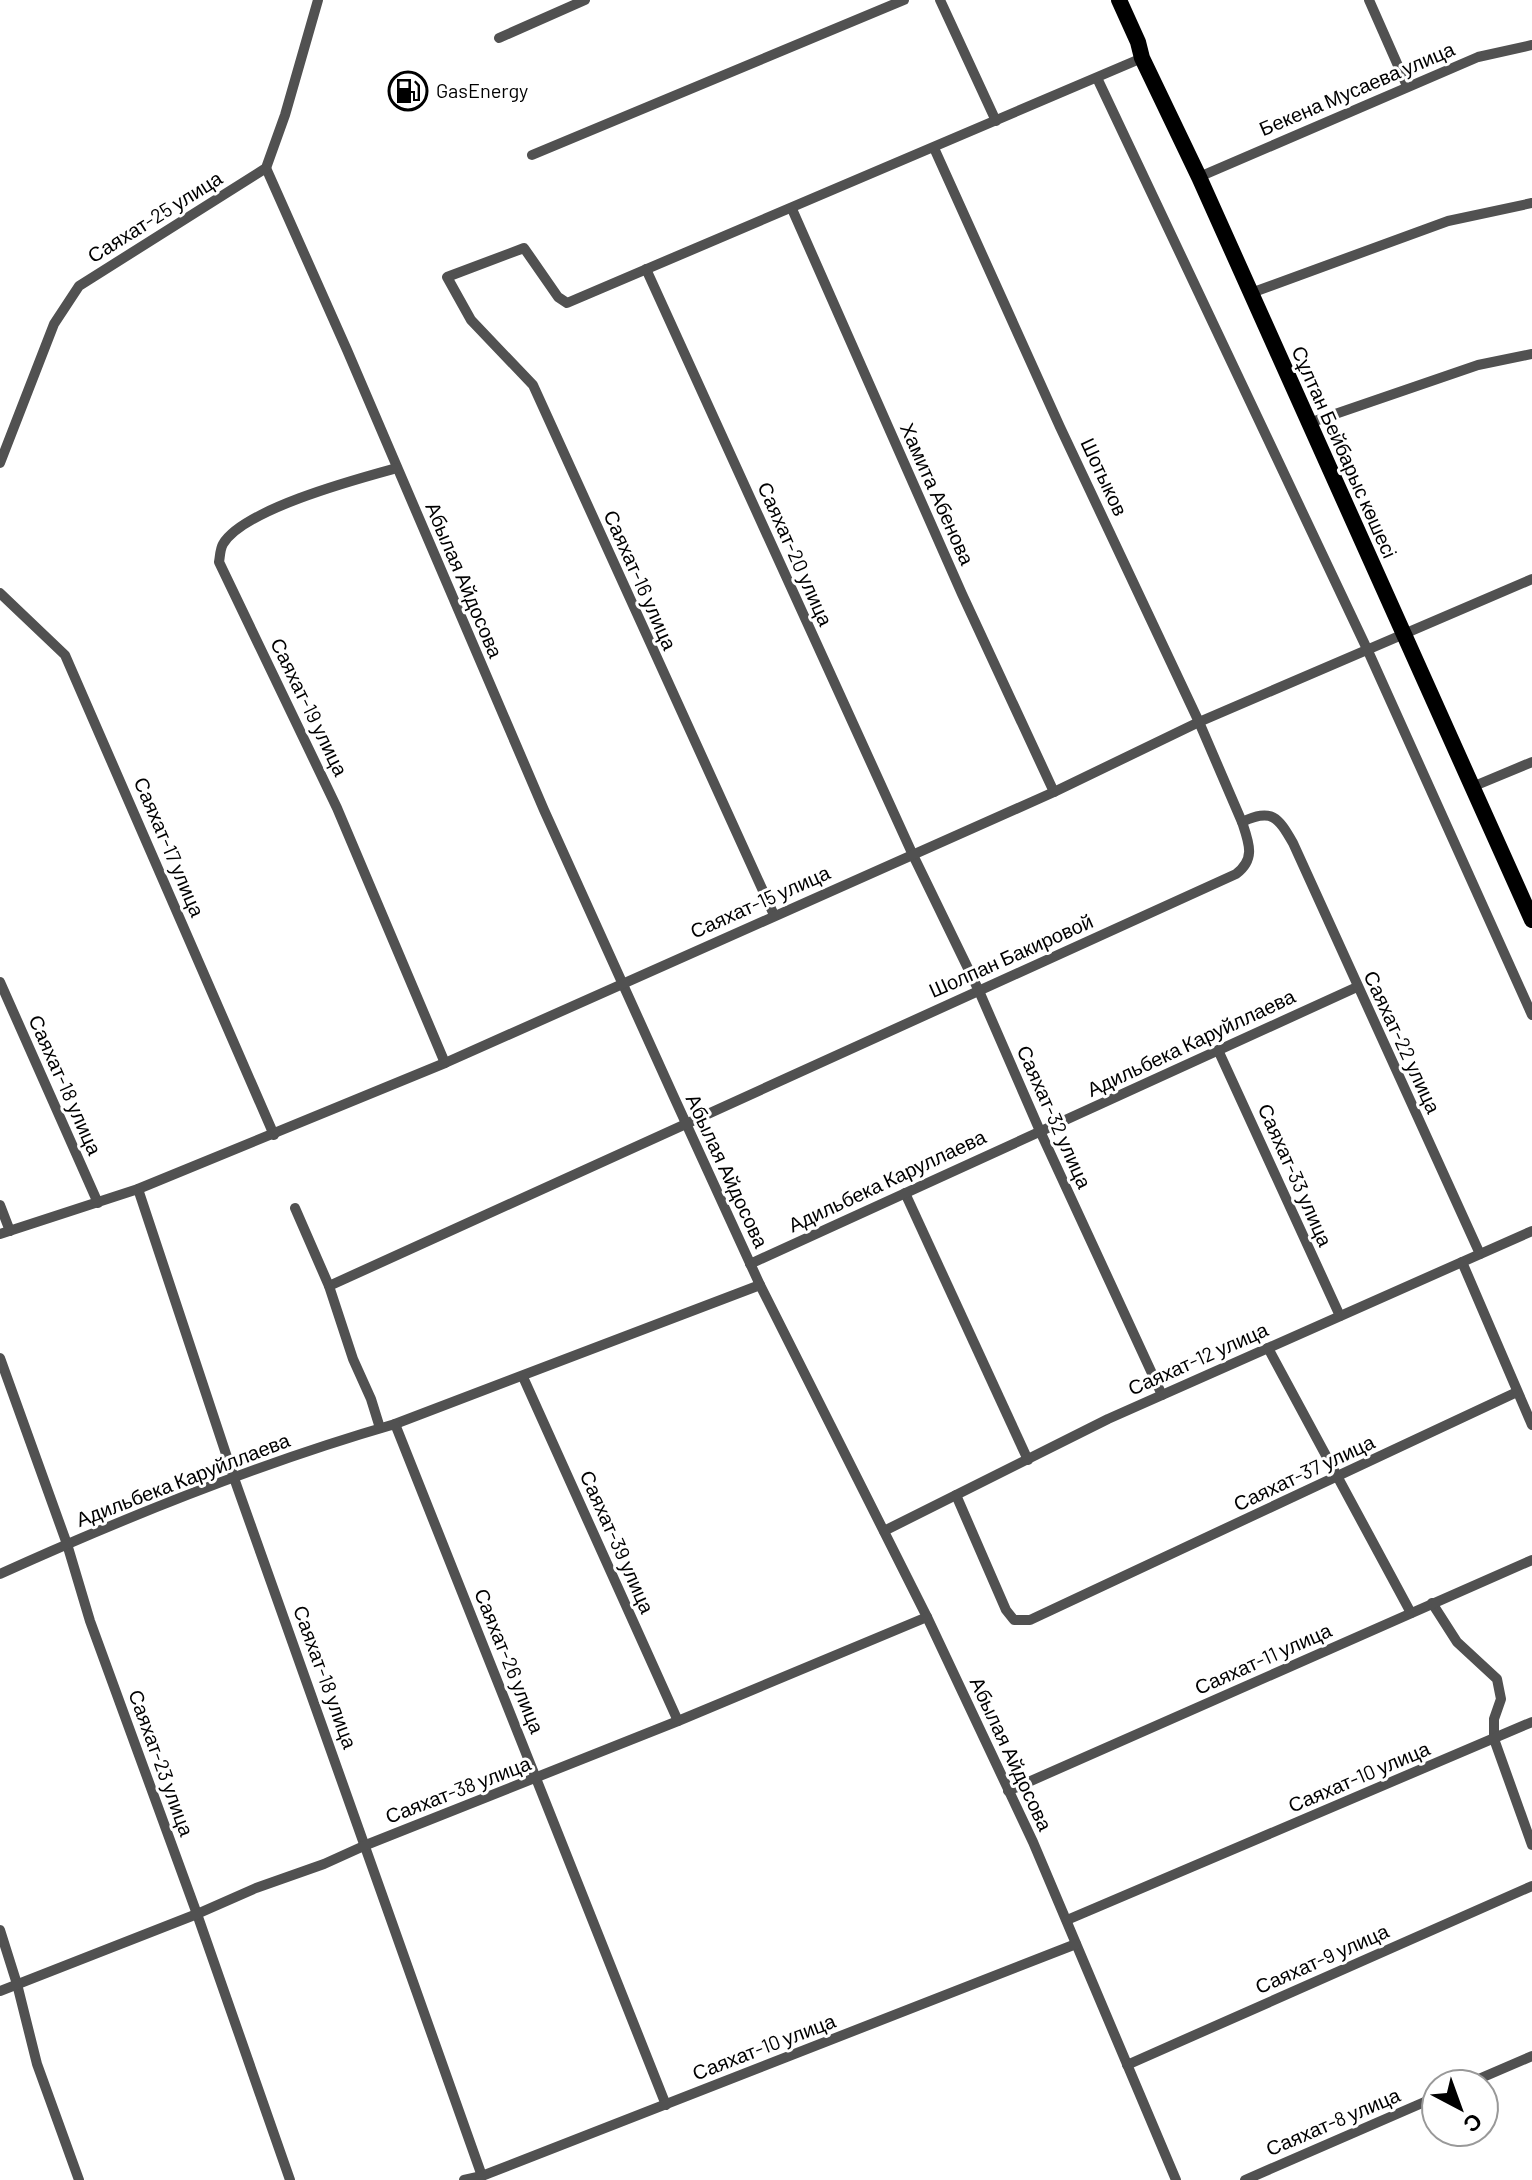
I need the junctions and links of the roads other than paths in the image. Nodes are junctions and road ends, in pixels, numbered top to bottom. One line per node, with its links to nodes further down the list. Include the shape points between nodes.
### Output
1 (318, 0): 15 (street)
2 (585, 0): 7 (street)
3 (904, 0): 14 (street)
4 (940, 0): 12 (street)
5 (1119, 0): 9 (main road, Сұлтан Бейбарыс көшесі)
6 (1369, 0): 11 (street)
7 (499, 38)
8 (1532, 45): 11 (street, Бекена Мусаева улица, via 1478,57)
9 (1142, 58): 10 (street); 16 (main road, Сұлтан Бейбарыс көшесі)
10 (1097, 78): 12 (street); 28 (street)
11 (1407, 86): 16 (street, Бекена Мусаева улица)
12 (996, 121): 13 (street)
13 (934, 148): 18 (street); 29 (street, Шотыков)
14 (532, 155)
15 (266, 168): 23 (street, Саяхат-25 улица, via 79,286 54,324); 24 (street, Абылая Айдосова)
16 (1199, 177): 20 (main road, Сұлтан Бейбарыс көшесі)
17 (1532, 203): 20 (street, via 1448,221)
18 (792, 209): 19 (street); 32 (street, Хамита Абенова)
19 (646, 269): 34 (street, Саяхат-20 улица); 35 (street, Саяхат-16 улица, via 567,303 524,248 447,277 471,320 533,385)
20 (1251, 293): 22 (main road, Сұлтан Бейбарыс көшесі)
21 (1532, 354): 22 (street, via 1478,365)
22 (1309, 423): 27 (main road, Сұлтан Бейбарыс көшесі)
23 (0, 463)
24 (397, 468): 38 (street, Абылая Айдосова); 43 (street, Саяхат-19 улица, via 314,491 236,529 222,546 219,562 337,808)
25 (1532, 579): 27 (street, Саяхат-15 улица)
26 (0, 593): 46 (street, Саяхат-17 улица, via 65,655)
27 (1404, 636): 28 (street, Саяхат-15 улица); 31 (main road, Сұлтан Бейбарыс көшесі)
28 (1368, 651): 29 (street, Саяхат-15 улица); 41 (street)
29 (1199, 722): 32 (street, Саяхат-15 улица); 33 (street, Шотыков)
30 (1532, 762): 31 (street)
31 (1472, 787): 36 (main road, Сұлтан Бейбарыс көшесі)
32 (1054, 792): 34 (street, Саяхат-15 улица)
33 (1242, 822): 39 (street, Саяхат-22 улица, via 1257,815 1281,822); 40 (street, Шолпан Бакировой, via 1250,858 1236,874)
34 (912, 853): 35 (street, Саяхат-15 улица); 40 (street, Саяхат-32 улица)
35 (774, 915): 38 (street, Саяхат-15 улица)
36 (1532, 920)
37 (0, 982): 49 (street, Саяхат-18 улица)
38 (622, 983): 43 (street, Саяхат-15 улица); 44 (street, Абылая Айдосова)
39 (1357, 987): 42 (street, Адильбека Каруйллаева); 54 (street, Саяхат-22 улица)
40 (979, 991): 44 (street, Шолпан Бакировой); 45 (street, Саяхат-32 улица)
41 (1532, 1015)
42 (1218, 1050): 45 (street, Адильбека Каруйллаева); 59 (street, Саяхат-33 улица)
43 (445, 1063): 46 (street, Саяхат-15 улица)
44 (687, 1123): 56 (street, Абылая Айдосова); 58 (street, Шолпан Бакировой)
45 (1040, 1131): 48 (street, Адильбека Каруллаева); 64 (street, Саяхат-32 улица)
46 (274, 1135): 47 (street, Саяхат-15 улица)
47 (138, 1189): 49 (street, Саяхат-15 улица); 70 (street, Саяхат-18 улица)
48 (905, 1193): 56 (street, Адильбека Каруллаева); 68 (street)
49 (98, 1203): 53 (street, Саяхат-15 улица)
50 (0, 1205): 53 (street)
51 (295, 1208): 58 (street)
52 (1532, 1231): 54 (street, Саяхат-12 улица)
53 (5, 1232)
54 (1480, 1254): 55 (street, Саяхат-12 улица)
55 (1462, 1262): 59 (street, Саяхат-12 улица); 63 (street)
56 (750, 1264): 57 (street, Абылая Айдосова)
57 (760, 1285): 62 (street); 72 (street, Абылая Айдосова)
58 (329, 1286): 67 (street)
59 (1340, 1316): 60 (street, Саяхат-12 улица)
60 (1268, 1348): 64 (street, Саяхат-12 улица); 69 (street)
61 (0, 1358): 73 (street, Саяхат-23 улица)
62 (523, 1377): 65 (street); 79 (street, Саяхат-39 улица)
63 (1517, 1392): 66 (street); 69 (street, Саяхат-37 улица)
64 (1162, 1395): 68 (street, Саяхат-12 улица)
65 (395, 1424): 67 (street); 82 (street, Саяхат-26 улица)
66 (1532, 1425)
67 (380, 1428): 70 (street, Адильбека Каруйллаева)
68 (1028, 1460): 71 (street, Саяхат-12 улица)
69 (1337, 1477): 71 (street, Саяхат-37 улица, via 1030,1620 1014,1620 1006,1610); 77 (street)
70 (234, 1478): 73 (street, Адильбека Каруйллаева); 84 (street, Саяхат-18 улица)
71 (956, 1495): 72 (street, Саяхат-12 улица)
72 (884, 1531): 78 (street, Абылая Айдосова)
73 (67, 1544): 75 (street, Адильбека Каруйллаева); 87 (street, Саяхат-23 улица)
74 (1532, 1560): 76 (street, Саяхат-11 улица)
75 (0, 1574)
76 (1432, 1603): 77 (street, Саяхат-11 улица); 81 (street, via 1457,1642 1497,1679 1501,1699)
77 (1411, 1613): 83 (street, Саяхат-11 улица)
78 (927, 1617): 79 (street, Саяхат-38 улица); 83 (street, Абылая Айдосова)
79 (678, 1721): 82 (street, Саяхат-38 улица)
80 (1532, 1722): 81 (street, Саяхат-10 улица)
81 (1494, 1739): 85 (street); 88 (street, Саяхат-10 улица)
82 (536, 1778): 84 (street, Саяхат-38 улица); 97 (street, Саяхат-26 улица)
83 (1008, 1791): 88 (street, Абылая Айдосова)
84 (366, 1845): 87 (street, Саяхат-38 улица); 98 (street, Саяхат-18 улица)
85 (1532, 1845)
86 (1532, 1886): 94 (street, Саяхат-9 улица)
87 (197, 1914): 91 (street, Саяхат-38 улица); 100 (street, Саяхат-23 улица)
88 (1067, 1920): 90 (street, Абылая Айдосова)
89 (0, 1930): 91 (street)
90 (1076, 1944): 94 (street, Абылая Айдосова); 97 (street, Саяхат-10 улица)
91 (17, 1984): 92 (street, Саяхат-38 улица); 99 (street, via 37,2064)
92 (0, 1991)
93 (1532, 2056): 95 (street)
94 (1127, 2065): 102 (street, Абылая Айдосова)
95 (1500, 2070)
96 (1420, 2104): 103 (street, Саяхат-8 улица)
97 (666, 2105): 98 (street, Саяхат-10 улица)
98 (482, 2176): 101 (street, Саяхат-10 улица)
99 (79, 2180)
100 (290, 2180)
101 (465, 2180)
102 (1176, 2180)
103 (1245, 2180)

